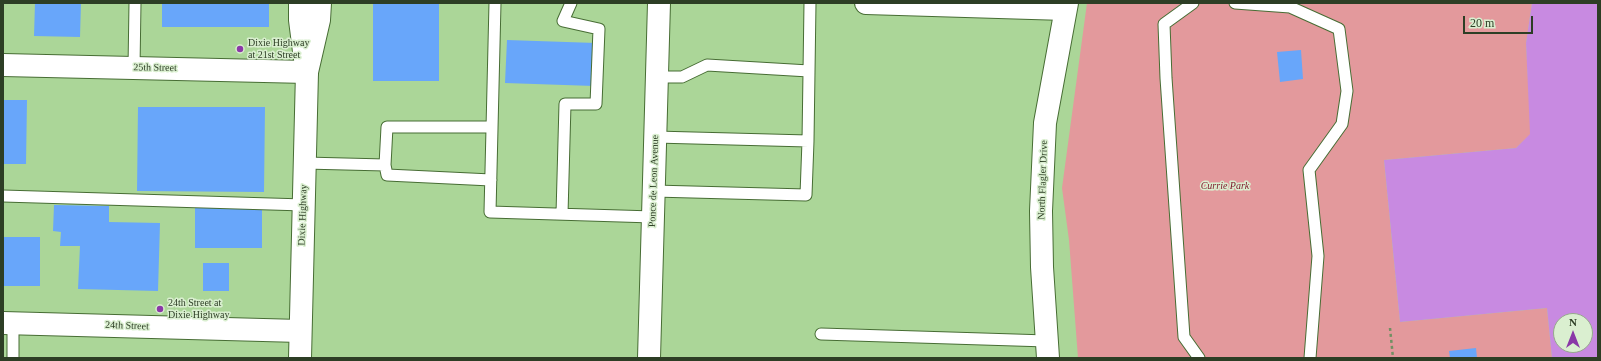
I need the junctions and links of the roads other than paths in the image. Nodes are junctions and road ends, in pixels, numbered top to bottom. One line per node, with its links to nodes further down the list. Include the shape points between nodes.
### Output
1 (135, 3): 14 (lane)
2 (300, 3): 16 (street, Dixie Highway)
3 (320, 3): 16 (street, Dixie Highway, via 319,20)
4 (495, 3): 18 (lane)
5 (571, 3): 27 (lane, via 563,21 599,29 596,104 565,104)
6 (659, 3): 17 (street, Ponce de Leon Avenue)
7 (810, 3): 15 (lane)
8 (866, 3): 11 (street)
9 (1193, 3): 36 (lane, via 1164,24 1184,337)
10 (1235, 3): 37 (lane, via 1290,7 1339,29 1347,91 1342,124 1309,170 1318,256)
11 (977, 5): 12 (street)
12 (1066, 6): 32 (street, North Flagler Drive, via 1045,123 1041,211)
13 (3, 65): 14 (street, 25th Street)
14 (134, 68): 16 (street, 25th Street)
15 (809, 71): 17 (lane, via 707,65 682,77); 20 (lane)
16 (307, 72): 21 (street, Dixie Highway)
17 (657, 77): 19 (street, Ponce de Leon Avenue)
18 (492, 127): 22 (lane, via 387,127); 23 (lane)
19 (655, 137): 20 (lane); 24 (street, Ponce de Leon Avenue)
20 (808, 140): 24 (lane, via 806,195)
21 (305, 163): 22 (lane); 26 (street, Dixie Highway)
22 (386, 165): 23 (lane, via 386,175)
23 (491, 180): 27 (lane, via 490,212)
24 (654, 192): 28 (street, Ponce de Leon Avenue)
25 (3, 196): 26 (lane)
26 (304, 205): 30 (street, Dixie Highway)
27 (562, 214): 28 (lane)
28 (653, 217): 35 (street, Ponce de Leon Avenue)
29 (8, 323): 30 (street, 24th Street); 33 (lane)
30 (300, 331): 34 (street, Dixie Highway)
31 (821, 334): 32 (lane)
32 (1047, 350)
33 (12, 358)
34 (300, 358)
35 (649, 358)
36 (1199, 358)
37 (1310, 358)

